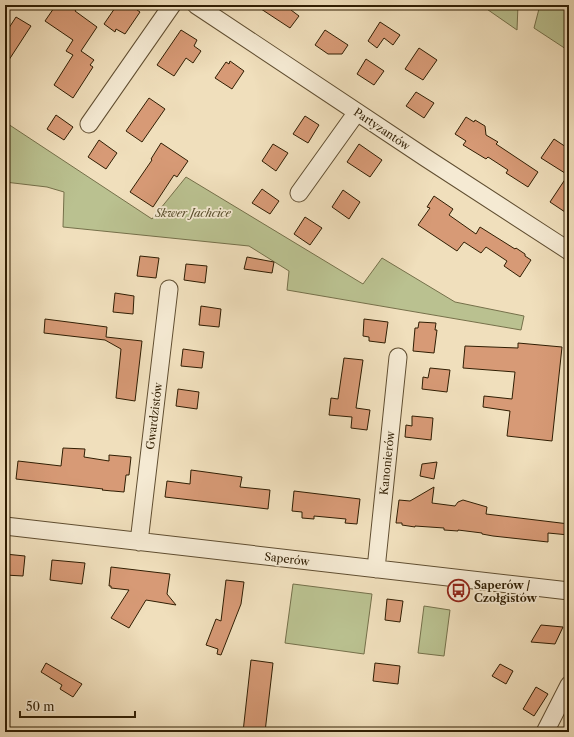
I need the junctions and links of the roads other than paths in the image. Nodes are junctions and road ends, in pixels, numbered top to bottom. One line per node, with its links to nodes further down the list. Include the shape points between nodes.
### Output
1 (172, 5): 4 (street)
2 (196, 5): 3 (street, Partyzantów)
3 (357, 112): 5 (street); 6 (street, Partyzantów)
4 (90, 124)
5 (299, 193)
6 (569, 251)
7 (169, 289): 10 (street, Gwardzistów)
8 (398, 357): 11 (street, Kanonierów)
9 (5, 526): 10 (street, Saperów)
10 (139, 542): 11 (street, Saperów)
11 (376, 569): 12 (street, Saperów)
12 (569, 591)
13 (569, 685): 14 (street)
14 (545, 732)

